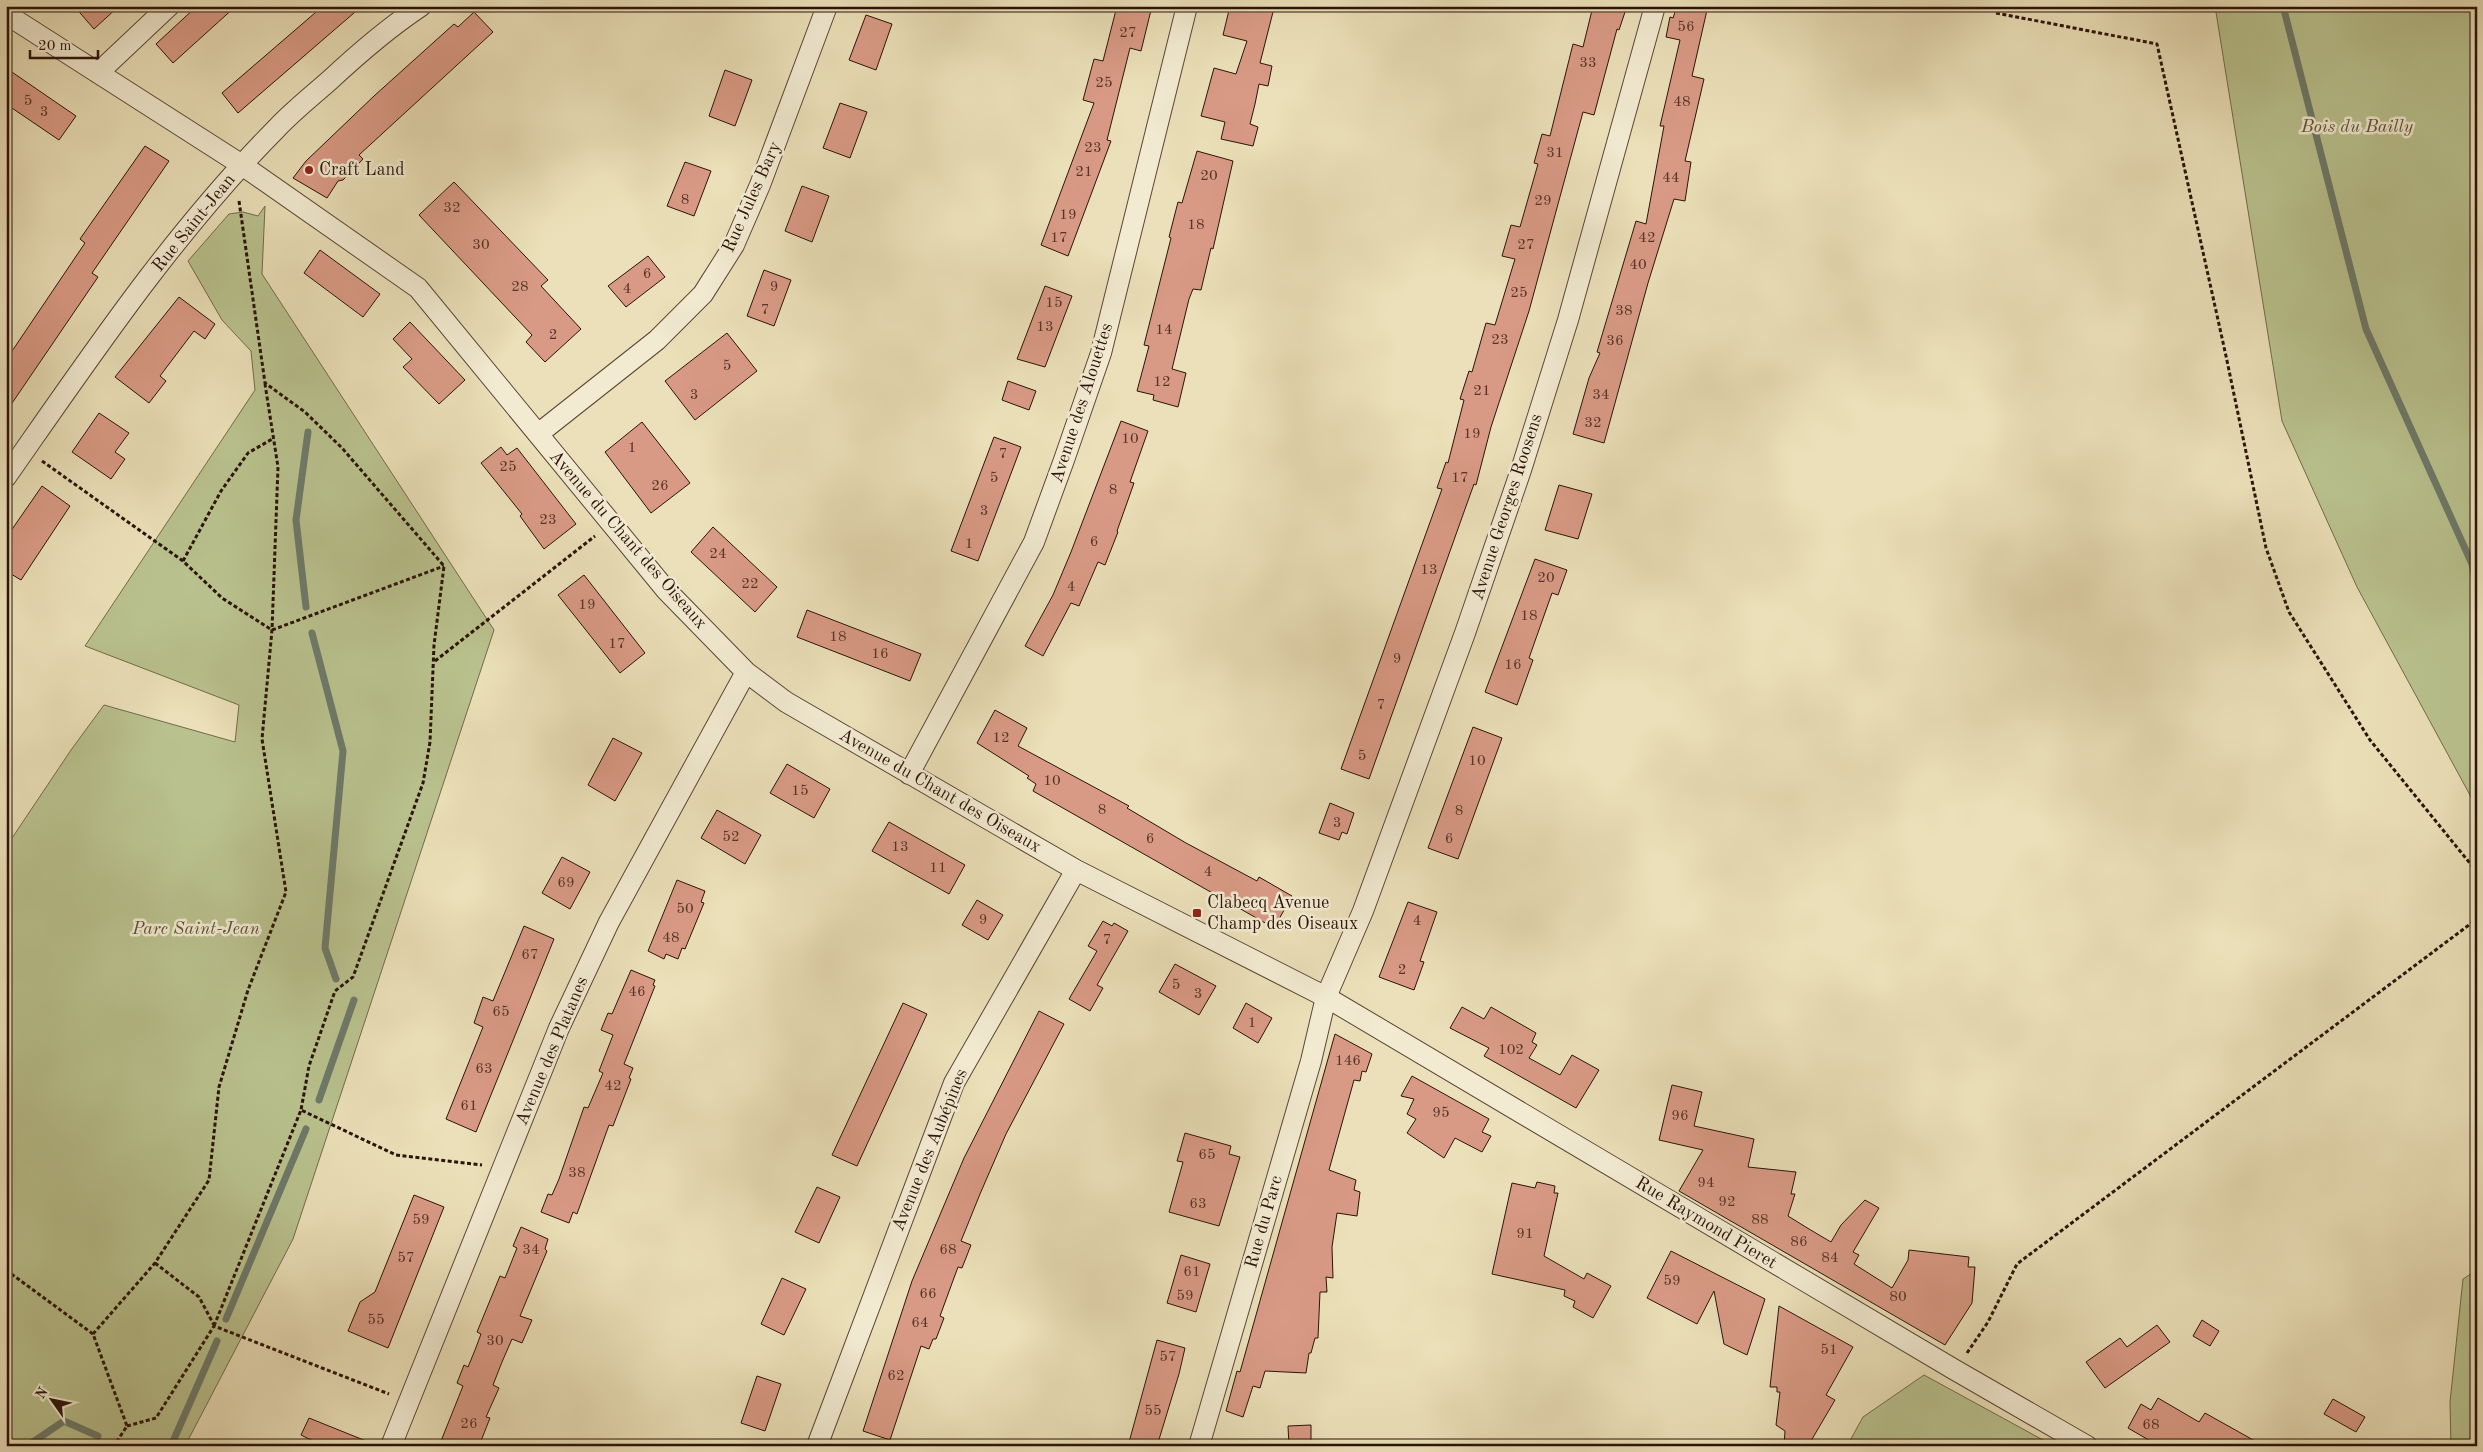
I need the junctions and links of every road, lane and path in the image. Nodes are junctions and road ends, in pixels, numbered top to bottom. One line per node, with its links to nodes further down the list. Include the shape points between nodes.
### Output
1 (169, 6): 8 (street)
2 (421, 6): 9 (street, Rue Saint-Jean, via 381,34 278,127)
3 (827, 6): 12 (street, Rue Jules Bary, via 760,185 734,245 703,294 657,340)
4 (1187, 6): 22 (street, Avenue des Alouettes, via 1101,353 1064,460 1034,542)
5 (1655, 6): 26 (street, Avenue Georges Roosens, via 1568,320 1521,470 1466,633 1370,892)
6 (1996, 13): 24 (path, via 2157,44 2266,548 2289,612 2370,740)
7 (6, 14): 8 (street, Avenue du Chant des Oiseaux)
8 (98, 73): 9 (street, Avenue du Chant des Oiseaux)
9 (242, 165): 10 (street, Rue Saint-Jean); 12 (street, Avenue du Chant des Oiseaux, via 418,288)
10 (226, 183): 11 (path, via 238,195); 14 (street, Rue Saint-Jean, via 138,291)
11 (265, 383): 13 (path); 18 (path, via 305,412 342,448)
12 (538, 434): 16 (street, Avenue du Chant des Oiseaux)
13 (274, 438): 17 (path, via 248,453 221,491); 19 (path, via 278,467)
14 (26, 449): 15 (street, Rue Saint-Jean); 17 (path)
15 (6, 477)
16 (610, 523): 20 (path); 21 (street, Avenue du Chant des Oiseaux, via 666,590)
17 (183, 561): 19 (path, via 222,598)
18 (444, 566): 19 (path); 20 (path)
19 (272, 630): 29 (path, via 262,739 286,892 248,990 219,1087 208,1180)
20 (434, 662): 27 (path, via 430,742 423,783 353,976 335,991 309,1066)
21 (746, 672): 22 (street, Avenue du Chant des Oiseaux, via 786,702); 28 (street, Avenue des Platanes, via 609,922 559,1028)
22 (909, 774): 23 (street, Avenue du Chant des Oiseaux)
23 (1076, 870): 26 (street, Avenue du Chant des Oiseaux); 38 (street, Avenue des Aubépines, via 954,1083)
24 (2477, 872)
25 (2477, 919): 33 (path, via 2017,1264 1988,1322)
26 (1326, 997): 33 (street, Rue Raymond Pieret); 39 (street, Rue du Parc, via 1311,1061)
27 (301, 1110): 28 (path, via 396,1155 482,1165); 31 (path)
28 (502, 1173): 34 (street, Avenue des Platanes)
29 (155, 1263): 31 (path, via 199,1297); 32 (path)
30 (6, 1270): 32 (path)
31 (214, 1326): 34 (path); 35 (path, via 156,1418)
32 (93, 1334): 35 (path)
33 (1955, 1370): 40 (street, Rue Raymond Pieret)
34 (409, 1402): 37 (street, Avenue des Platanes)
35 (127, 1426): 36 (path)
36 (114, 1446)
37 (391, 1446)
38 (817, 1446)
39 (1199, 1446)
40 (2087, 1446)

